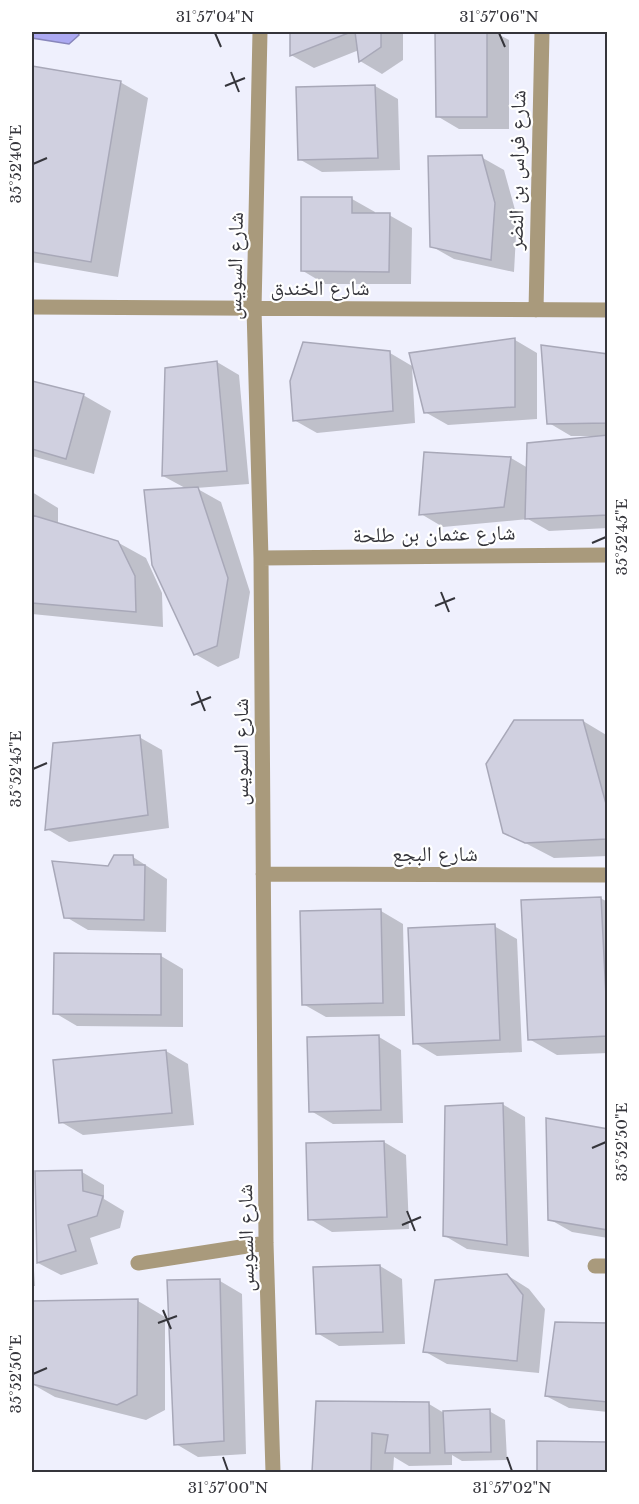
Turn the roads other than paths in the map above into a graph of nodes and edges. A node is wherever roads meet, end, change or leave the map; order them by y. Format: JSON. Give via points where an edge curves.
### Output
{"nodes":[{"id":1,"x":260,"y":32,"type":"edge"},
{"id":2,"x":542,"y":32,"type":"edge"},
{"id":3,"x":32,"y":307,"type":"edge"},
{"id":4,"x":254,"y":309,"type":"junction"},
{"id":5,"x":536,"y":310,"type":"junction"},
{"id":6,"x":608,"y":310,"type":"edge"},
{"id":7,"x":608,"y":555,"type":"edge"},
{"id":8,"x":261,"y":558,"type":"junction"},
{"id":9,"x":263,"y":874,"type":"junction"},
{"id":10,"x":608,"y":875,"type":"edge"},
{"id":11,"x":266,"y":1243,"type":"junction"},
{"id":12,"x":138,"y":1263,"type":"dead end"},
{"id":13,"x":273,"y":1473,"type":"edge"}],
"edges":[{"from":1,"to":4,"type":"street","name":"شارع السويس"},
{"from":2,"to":5,"type":"street","name":"شارع فراس بن النضر"},
{"from":3,"to":4,"type":"street","name":"شارع الخندق"},
{"from":4,"to":5,"type":"street","name":"شارع الخندق"},
{"from":4,"to":8,"type":"street","name":"شارع السويس"},
{"from":5,"to":6,"type":"street","name":"شارع الخندق"},
{"from":7,"to":8,"type":"street","name":"شارع عثمان بن طلحة"},
{"from":8,"to":9,"type":"street","name":"شارع السويس"},
{"from":9,"to":10,"type":"street","name":"شارع البجع"},
{"from":9,"to":11,"type":"street","name":"شارع السويس"},
{"from":11,"to":12,"type":"street"},
{"from":11,"to":13,"type":"street","name":"شارع السويس"}]}
